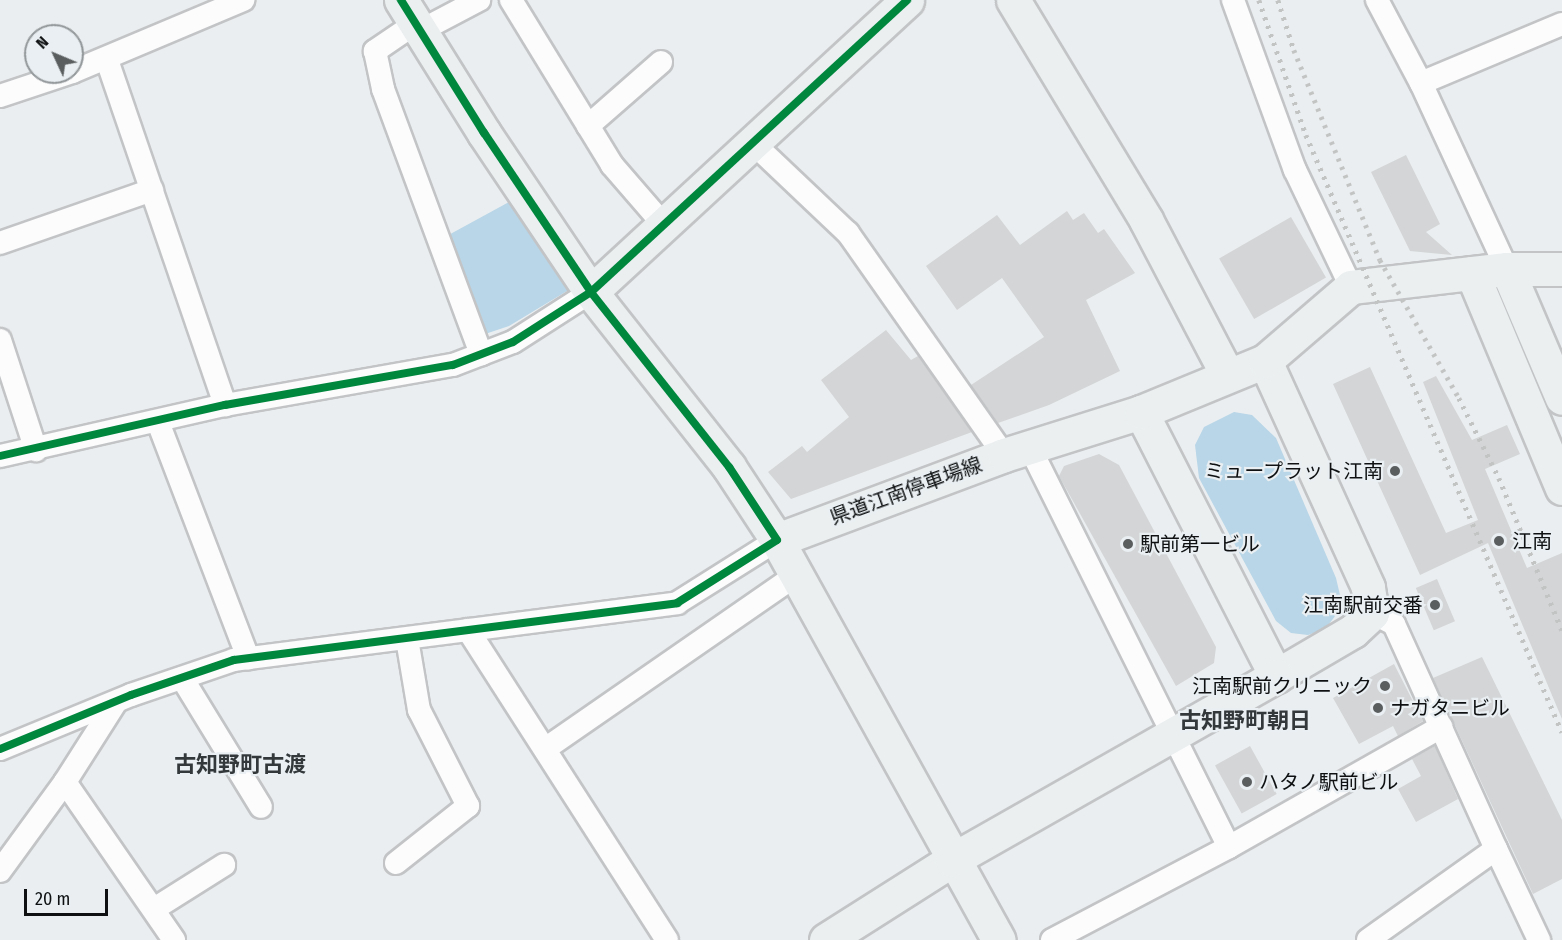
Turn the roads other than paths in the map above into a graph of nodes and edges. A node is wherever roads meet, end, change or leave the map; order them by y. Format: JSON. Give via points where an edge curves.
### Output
{"nodes":[{"id":1,"x":243,"y":0,"type":"edge"},
{"id":2,"x":479,"y":0,"type":"edge"},
{"id":3,"x":511,"y":0,"type":"edge"},
{"id":4,"x":907,"y":0,"type":"edge"},
{"id":5,"x":1013,"y":0,"type":"edge"},
{"id":6,"x":1233,"y":0,"type":"edge"},
{"id":7,"x":1377,"y":0,"type":"edge"},
{"id":8,"x":412,"y":18,"type":"edge"},
{"id":9,"x":1562,"y":24,"type":"edge"},
{"id":10,"x":107,"y":60,"type":"junction"},
{"id":11,"x":662,"y":62,"type":"dead end"},
{"id":12,"x":84,"y":68,"type":"edge"},
{"id":13,"x":1421,"y":83,"type":"junction"},
{"id":14,"x":36,"y":84,"type":"edge"},
{"id":15,"x":0,"y":96,"type":"edge"},
{"id":16,"x":588,"y":126,"type":"junction"},
{"id":17,"x":753,"y":142,"type":"junction"},
{"id":18,"x":152,"y":190,"type":"junction"},
{"id":19,"x":663,"y":225,"type":"junction"},
{"id":20,"x":0,"y":243,"type":"edge"},
{"id":21,"x":1507,"y":269,"type":"junction"},
{"id":22,"x":1562,"y":269,"type":"edge"},
{"id":23,"x":1472,"y":273,"type":"junction"},
{"id":24,"x":1351,"y":287,"type":"junction"},
{"id":25,"x":591,"y":292,"type":"junction"},
{"id":26,"x":0,"y":340,"type":"edge"},
{"id":27,"x":481,"y":354,"type":"junction"},
{"id":28,"x":1265,"y":361,"type":"junction"},
{"id":29,"x":1227,"y":374,"type":"junction"},
{"id":30,"x":1562,"y":398,"type":"edge"},
{"id":31,"x":225,"y":405,"type":"junction"},
{"id":32,"x":1141,"y":412,"type":"junction"},
{"id":33,"x":158,"y":422,"type":"junction"},
{"id":34,"x":36,"y":450,"type":"junction"},
{"id":35,"x":1016,"y":450,"type":"junction"},
{"id":36,"x":0,"y":456,"type":"edge"},
{"id":37,"x":1562,"y":488,"type":"edge"},
{"id":38,"x":777,"y":540,"type":"junction"},
{"id":39,"x":796,"y":576,"type":"junction"},
{"id":40,"x":1372,"y":613,"type":"junction"},
{"id":41,"x":468,"y":630,"type":"junction"},
{"id":42,"x":407,"y":639,"type":"junction"},
{"id":43,"x":248,"y":658,"type":"junction"},
{"id":44,"x":1276,"y":676,"type":"junction"},
{"id":45,"x":182,"y":678,"type":"junction"},
{"id":46,"x":116,"y":702,"type":"junction"},
{"id":47,"x":1441,"y":727,"type":"junction"},
{"id":48,"x":1175,"y":733,"type":"junction"},
{"id":49,"x":0,"y":748,"type":"edge"},
{"id":50,"x":545,"y":749,"type":"junction"},
{"id":51,"x":65,"y":782,"type":"junction"},
{"id":52,"x":261,"y":807,"type":"dead end"},
{"id":53,"x":1229,"y":847,"type":"junction"},
{"id":54,"x":1496,"y":849,"type":"junction"},
{"id":55,"x":952,"y":860,"type":"junction"},
{"id":56,"x":396,"y":863,"type":"dead end"},
{"id":57,"x":224,"y":865,"type":"dead end"},
{"id":58,"x":0,"y":871,"type":"edge"},
{"id":59,"x":154,"y":909,"type":"junction"},
{"id":60,"x":174,"y":940,"type":"edge"},
{"id":61,"x":667,"y":940,"type":"edge"},
{"id":62,"x":826,"y":940,"type":"edge"},
{"id":63,"x":999,"y":940,"type":"edge"},
{"id":64,"x":1052,"y":940,"type":"edge"},
{"id":65,"x":1368,"y":940,"type":"edge"},
{"id":66,"x":1539,"y":940,"type":"edge"}],
"edges":[{"from":1,"to":10,"type":"street"},
{"from":2,"to":8,"type":"street"},
{"from":3,"to":16,"type":"street"},
{"from":4,"to":17,"type":"street"},
{"from":5,"to":29,"type":"street","via":[[1146,220]]},
{"from":6,"to":24,"type":"street","via":[[1295,170]]},
{"from":7,"to":13,"type":"street"},
{"from":8,"to":25,"type":"street"},
{"from":8,"to":27,"type":"street","via":[[375,51],[383,89]]},
{"from":9,"to":13,"type":"street"},
{"from":10,"to":12,"type":"street"},
{"from":10,"to":18,"type":"street"},
{"from":11,"to":16,"type":"street"},
{"from":13,"to":21,"type":"street"},
{"from":14,"to":15,"type":"street"},
{"from":16,"to":19,"type":"street","via":[[612,165]]},
{"from":17,"to":19,"type":"street"},
{"from":17,"to":35,"type":"street","via":[[848,234]]},
{"from":18,"to":20,"type":"street"},
{"from":18,"to":31,"type":"street"},
{"from":19,"to":25,"type":"street"},
{"from":21,"to":22,"type":"street"},
{"from":21,"to":23,"type":"street"},
{"from":21,"to":30,"type":"street"},
{"from":23,"to":24,"type":"street"},
{"from":23,"to":37,"type":"street"},
{"from":24,"to":28,"type":"street","name":"県道江南停車場線"},
{"from":25,"to":27,"type":"street","via":[[513,342]]},
{"from":25,"to":38,"type":"street","via":[[729,466]]},
{"from":26,"to":34,"type":"street"},
{"from":27,"to":31,"type":"street","via":[[453,365]]},
{"from":28,"to":29,"type":"street","name":"県道江南停車場線"},
{"from":28,"to":40,"type":"street","via":[[1368,587]]},
{"from":29,"to":32,"type":"street","name":"県道江南停車場線"},
{"from":31,"to":33,"type":"street"},
{"from":32,"to":35,"type":"street","name":"県道江南停車場線"},
{"from":32,"to":44,"type":"street"},
{"from":33,"to":34,"type":"street"},
{"from":33,"to":43,"type":"street"},
{"from":34,"to":36,"type":"street"},
{"from":35,"to":38,"type":"street","name":"県道江南停車場線"},
{"from":35,"to":48,"type":"street"},
{"from":38,"to":39,"type":"street"},
{"from":38,"to":41,"type":"street","via":[[677,603]]},
{"from":39,"to":50,"type":"street"},
{"from":39,"to":55,"type":"street"},
{"from":40,"to":44,"type":"street","via":[[1353,630]]},
{"from":40,"to":47,"type":"street","via":[[1394,624]]},
{"from":41,"to":42,"type":"street"},
{"from":41,"to":50,"type":"street"},
{"from":42,"to":43,"type":"street"},
{"from":42,"to":56,"type":"street","via":[[418,711],[468,806]]},
{"from":43,"to":45,"type":"street"},
{"from":44,"to":48,"type":"street"},
{"from":45,"to":46,"type":"street"},
{"from":45,"to":52,"type":"street"},
{"from":46,"to":49,"type":"street"},
{"from":46,"to":51,"type":"street"},
{"from":47,"to":53,"type":"street"},
{"from":47,"to":54,"type":"street"},
{"from":48,"to":53,"type":"street"},
{"from":48,"to":55,"type":"street"},
{"from":50,"to":61,"type":"street"},
{"from":51,"to":58,"type":"street"},
{"from":51,"to":59,"type":"street"},
{"from":53,"to":64,"type":"street"},
{"from":54,"to":65,"type":"street"},
{"from":54,"to":66,"type":"street"},
{"from":55,"to":62,"type":"street"},
{"from":55,"to":63,"type":"street"},
{"from":57,"to":59,"type":"street"},
{"from":59,"to":60,"type":"street"}]}
